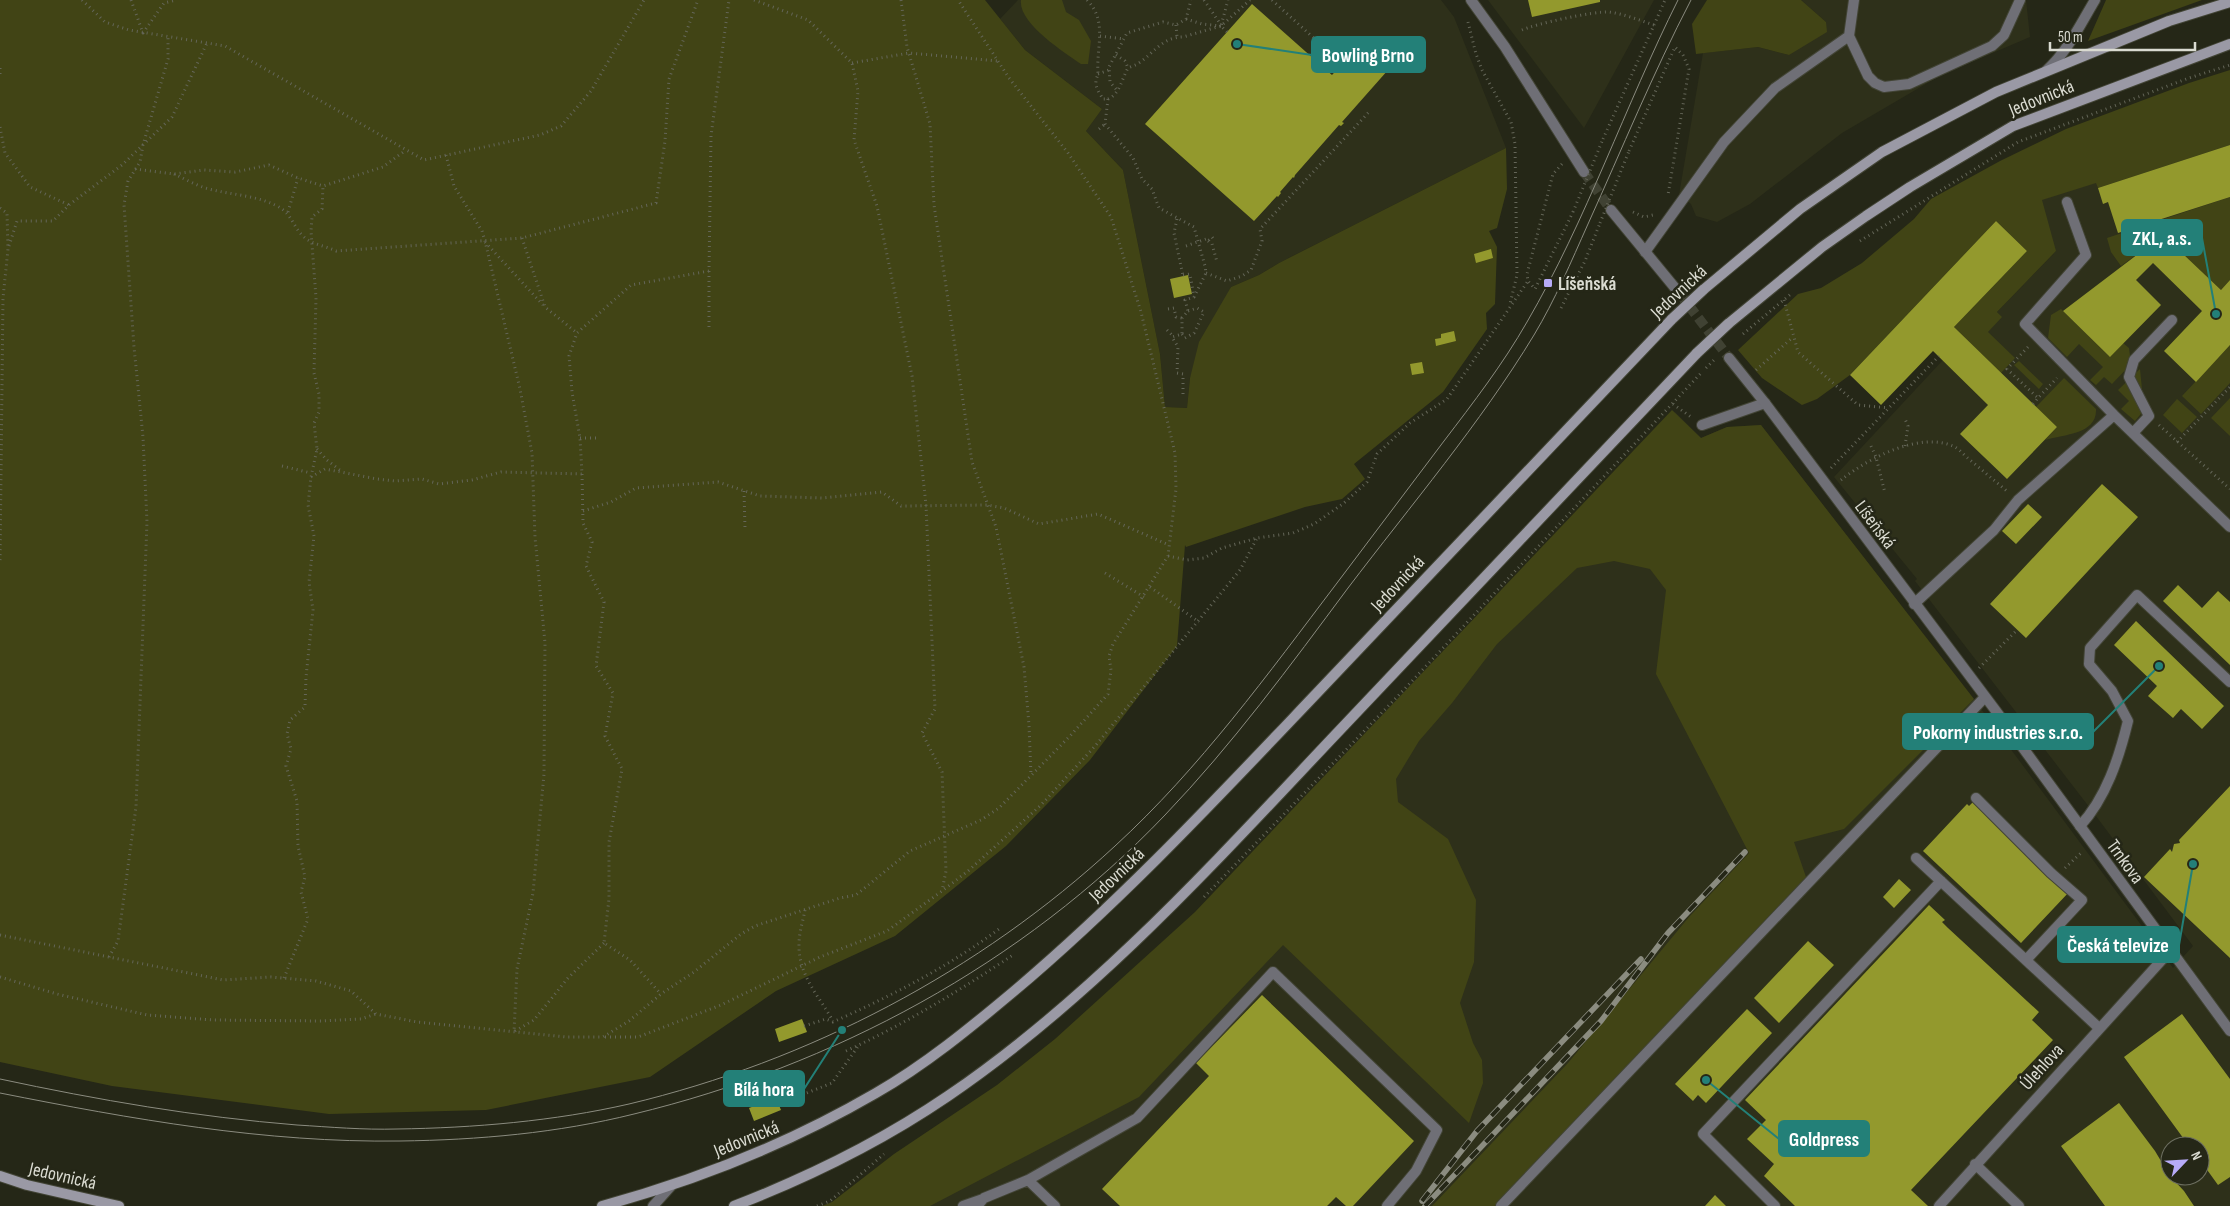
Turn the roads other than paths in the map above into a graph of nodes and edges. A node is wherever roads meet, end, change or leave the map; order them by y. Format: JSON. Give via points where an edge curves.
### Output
{"nodes":[{"id":1,"x":1471,"y":0,"type":"edge"},
{"id":2,"x":1854,"y":0,"type":"edge"},
{"id":3,"x":2020,"y":0,"type":"edge"},
{"id":4,"x":2095,"y":0,"type":"edge"},
{"id":5,"x":2230,"y":2,"type":"edge"},
{"id":6,"x":1850,"y":36,"type":"junction"},
{"id":7,"x":2230,"y":44,"type":"edge"},
{"id":8,"x":2045,"y":72,"type":"junction"},
{"id":9,"x":1584,"y":172,"type":"tunnel mouth"},
{"id":10,"x":2067,"y":202,"type":"dead end"},
{"id":11,"x":1610,"y":210,"type":"tunnel mouth"},
{"id":12,"x":1645,"y":252,"type":"junction"},
{"id":13,"x":1680,"y":294,"type":"tunnel mouth"},
{"id":14,"x":2172,"y":320,"type":"dead end"},
{"id":15,"x":1729,"y":358,"type":"tunnel mouth"},
{"id":16,"x":1765,"y":403,"type":"junction"},
{"id":17,"x":2114,"y":415,"type":"junction"},
{"id":18,"x":1702,"y":425,"type":"road end"},
{"id":19,"x":2133,"y":433,"type":"junction"},
{"id":20,"x":2230,"y":527,"type":"edge"},
{"id":21,"x":1914,"y":604,"type":"junction"},
{"id":22,"x":2230,"y":682,"type":"edge"},
{"id":23,"x":1985,"y":697,"type":"junction"},
{"id":24,"x":1996,"y":711,"type":"joint"},
{"id":25,"x":1976,"y":798,"type":"dead end"},
{"id":26,"x":2080,"y":826,"type":"junction"},
{"id":27,"x":1916,"y":858,"type":"dead end"},
{"id":28,"x":1941,"y":881,"type":"junction"},
{"id":29,"x":2170,"y":951,"type":"junction"},
{"id":30,"x":2026,"y":960,"type":"junction"},
{"id":31,"x":2099,"y":1028,"type":"junction"},
{"id":32,"x":2229,"y":1029,"type":"edge"},
{"id":33,"x":1975,"y":1164,"type":"junction"},
{"id":34,"x":0,"y":1176,"type":"edge"},
{"id":35,"x":1028,"y":1180,"type":"junction"},
{"id":36,"x":671,"y":1186,"type":"junction"},
{"id":37,"x":980,"y":1202,"type":"edge"},
{"id":38,"x":119,"y":1206,"type":"edge"},
{"id":39,"x":602,"y":1206,"type":"edge"},
{"id":40,"x":653,"y":1206,"type":"edge"},
{"id":41,"x":734,"y":1206,"type":"edge"},
{"id":42,"x":964,"y":1206,"type":"edge"},
{"id":43,"x":1055,"y":1206,"type":"edge"},
{"id":44,"x":1387,"y":1206,"type":"edge"},
{"id":45,"x":1502,"y":1206,"type":"edge"},
{"id":46,"x":1775,"y":1206,"type":"edge"},
{"id":47,"x":1939,"y":1206,"type":"edge"},
{"id":48,"x":2019,"y":1206,"type":"edge"}],
"edges":[{"from":1,"to":9,"type":"street"},
{"from":2,"to":6,"type":"street"},
{"from":3,"to":6,"type":"street","via":[[2004,35],[1992,46],[1909,84],[1884,88],[1875,83],[1868,76]]},
{"from":4,"to":8,"type":"street","via":[[2068,47]]},
{"from":5,"to":8,"type":"main road","name":"Jedovnická","via":[[2169,20]]},
{"from":6,"to":12,"type":"street","via":[[1775,88],[1724,142]]},
{"from":7,"to":41,"type":"main road","name":"Jedovnická","bridge":true,"via":[[2013,126],[1910,187],[1814,254],[1697,353],[1209,867],[1098,977],[994,1063],[901,1126],[807,1176]]},
{"from":8,"to":36,"type":"main road","name":"Jedovnická","bridge":true,"via":[[1996,92],[1882,152],[1800,208],[1703,290],[1182,835],[1063,950],[966,1032],[878,1092],[765,1150]]},
{"from":10,"to":17,"type":"street","via":[[2086,255],[2024,324]]},
{"from":11,"to":12,"type":"street"},
{"from":12,"to":13,"type":"street"},
{"from":14,"to":19,"type":"street","via":[[2134,360],[2130,377],[2149,416]]},
{"from":15,"to":16,"type":"street","name":"Líšeňská"},
{"from":16,"to":18,"type":"street"},
{"from":16,"to":21,"type":"street","name":"Líšeňská"},
{"from":17,"to":19,"type":"street"},
{"from":17,"to":21,"type":"street","via":[[2018,500],[1994,530]]},
{"from":19,"to":20,"type":"street"},
{"from":21,"to":23,"type":"street","name":"Líšeňská"},
{"from":22,"to":26,"type":"street","via":[[2137,595],[2090,648],[2089,664],[2112,691],[2128,721],[2122,746],[2103,792],[2093,812]]},
{"from":23,"to":24,"type":"street","name":"Líšeňská"},
{"from":23,"to":45,"type":"street"},
{"from":24,"to":26,"type":"street","name":"Trnkova"},
{"from":25,"to":30,"type":"street","via":[[2082,900]]},
{"from":26,"to":29,"type":"street","name":"Trnkova"},
{"from":27,"to":28,"type":"street"},
{"from":28,"to":30,"type":"street"},
{"from":28,"to":46,"type":"street","via":[[1703,1134]]},
{"from":29,"to":31,"type":"street","name":"Úlehlova"},
{"from":29,"to":32,"type":"street","name":"Trnkova"},
{"from":30,"to":31,"type":"street"},
{"from":31,"to":33,"type":"street","name":"Úlehlova"},
{"from":33,"to":47,"type":"street","name":"Úlehlova"},
{"from":33,"to":48,"type":"street"},
{"from":34,"to":38,"type":"main road","name":"Jedovnická"},
{"from":35,"to":37,"type":"street"},
{"from":35,"to":43,"type":"street"},
{"from":35,"to":44,"type":"street","via":[[1137,1118],[1273,972],[1437,1130],[1416,1171]]},
{"from":36,"to":39,"type":"main road","name":"Jedovnická"},
{"from":36,"to":40,"type":"street"},
{"from":37,"to":42,"type":"street"}]}
